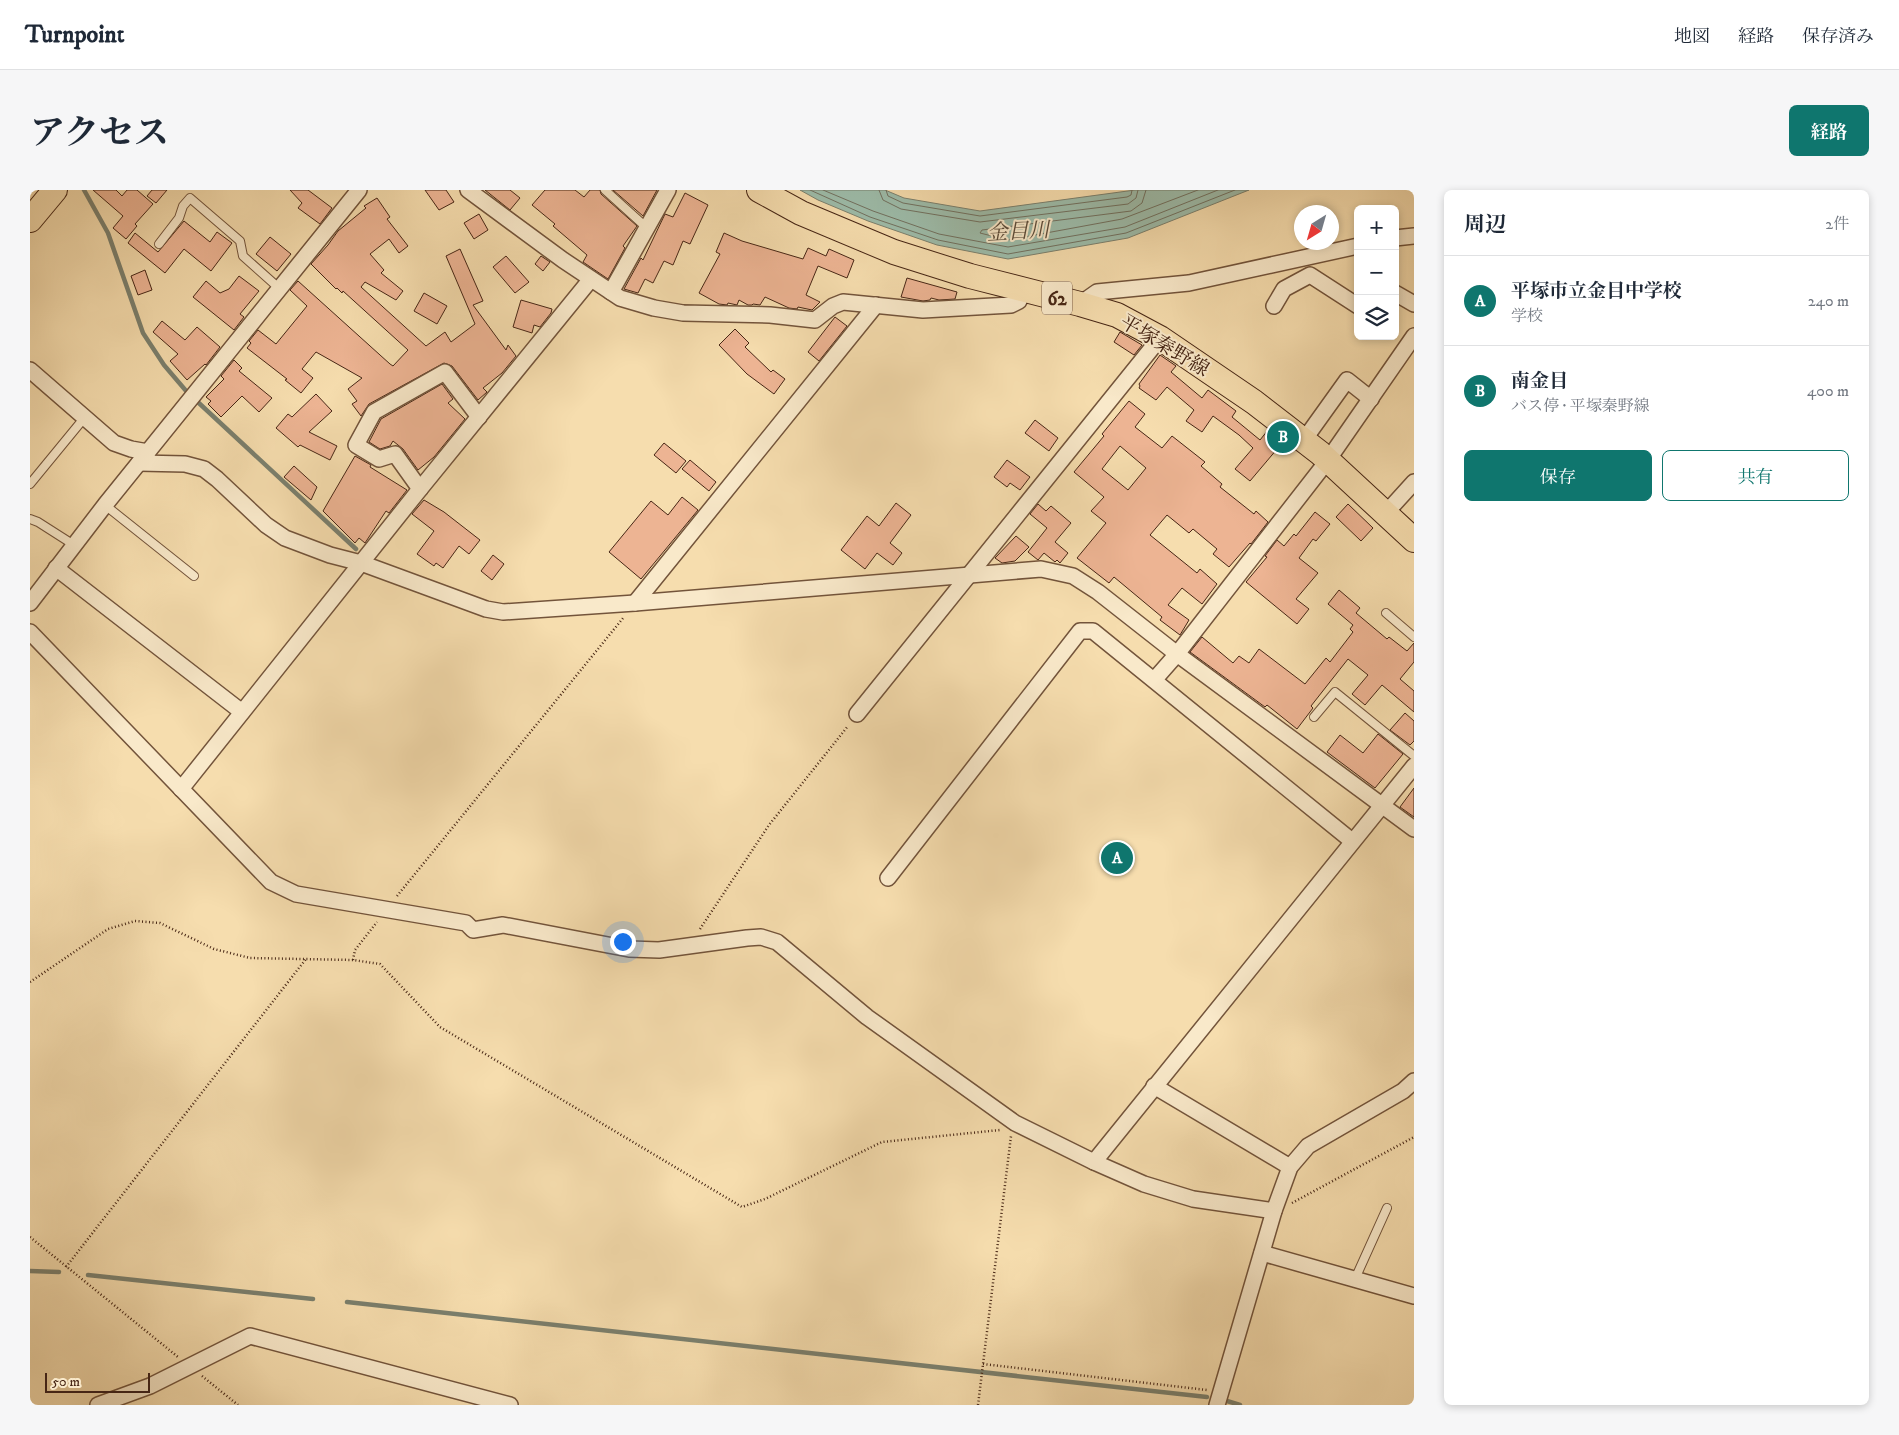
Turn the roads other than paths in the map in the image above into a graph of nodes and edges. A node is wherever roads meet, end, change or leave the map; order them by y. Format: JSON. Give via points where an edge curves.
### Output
{"nodes":[{"id":1,"x":55,"y":190,"type":"edge"},
{"id":2,"x":359,"y":190,"type":"edge"},
{"id":3,"x":468,"y":190,"type":"edge"},
{"id":4,"x":605,"y":190,"type":"edge"},
{"id":5,"x":668,"y":190,"type":"edge"},
{"id":6,"x":759,"y":190,"type":"edge"},
{"id":7,"x":30,"y":220,"type":"edge"},
{"id":8,"x":647,"y":228,"type":"junction"},
{"id":9,"x":1414,"y":236,"type":"edge"},
{"id":10,"x":1399,"y":238,"type":"edge"},
{"id":11,"x":159,"y":244,"type":"dead end"},
{"id":12,"x":1354,"y":247,"type":"edge"},
{"id":13,"x":1282,"y":262,"type":"junction"},
{"id":14,"x":591,"y":279,"type":"junction"},
{"id":15,"x":1292,"y":284,"type":"junction"},
{"id":16,"x":280,"y":288,"type":"junction"},
{"id":17,"x":1023,"y":290,"type":"junction"},
{"id":18,"x":611,"y":292,"type":"junction"},
{"id":19,"x":1398,"y":295,"type":"edge"},
{"id":20,"x":1069,"y":300,"type":"junction"},
{"id":21,"x":1354,"y":303,"type":"edge"},
{"id":22,"x":1414,"y":304,"type":"edge"},
{"id":23,"x":876,"y":305,"type":"junction"},
{"id":24,"x":1274,"y":306,"type":"dead end"},
{"id":25,"x":1414,"y":336,"type":"edge"},
{"id":26,"x":1160,"y":338,"type":"junction"},
{"id":27,"x":30,"y":370,"type":"edge"},
{"id":28,"x":1371,"y":398,"type":"junction"},
{"id":29,"x":85,"y":417,"type":"junction"},
{"id":30,"x":479,"y":417,"type":"junction"},
{"id":31,"x":1304,"y":440,"type":"junction"},
{"id":32,"x":144,"y":457,"type":"junction"},
{"id":33,"x":1328,"y":460,"type":"junction"},
{"id":34,"x":1414,"y":482,"type":"edge"},
{"id":35,"x":30,"y":484,"type":"edge"},
{"id":36,"x":420,"y":489,"type":"junction"},
{"id":37,"x":105,"y":505,"type":"junction"},
{"id":38,"x":1385,"y":514,"type":"junction"},
{"id":39,"x":30,"y":520,"type":"edge"},
{"id":40,"x":1414,"y":540,"type":"edge"},
{"id":41,"x":74,"y":545,"type":"junction"},
{"id":42,"x":361,"y":562,"type":"junction"},
{"id":43,"x":56,"y":568,"type":"junction"},
{"id":44,"x":968,"y":575,"type":"junction"},
{"id":45,"x":194,"y":576,"type":"dead end"},
{"id":46,"x":33,"y":594,"type":"edge"},
{"id":47,"x":635,"y":603,"type":"junction"},
{"id":48,"x":1386,"y":613,"type":"dead end"},
{"id":49,"x":30,"y":632,"type":"edge"},
{"id":50,"x":1414,"y":636,"type":"edge"},
{"id":51,"x":1177,"y":654,"type":"junction"},
{"id":52,"x":1155,"y":680,"type":"junction"},
{"id":53,"x":242,"y":712,"type":"junction"},
{"id":54,"x":857,"y":714,"type":"road end"},
{"id":55,"x":1314,"y":717,"type":"dead end"},
{"id":56,"x":1414,"y":756,"type":"edge"},
{"id":57,"x":1414,"y":766,"type":"edge"},
{"id":58,"x":181,"y":788,"type":"junction"},
{"id":59,"x":1382,"y":805,"type":"junction"},
{"id":60,"x":1414,"y":829,"type":"edge"},
{"id":61,"x":1352,"y":841,"type":"junction"},
{"id":62,"x":888,"y":878,"type":"dead end"},
{"id":63,"x":1414,"y":1081,"type":"edge"},
{"id":64,"x":1154,"y":1086,"type":"junction"},
{"id":65,"x":1094,"y":1162,"type":"junction"},
{"id":66,"x":1290,"y":1166,"type":"junction"},
{"id":67,"x":1276,"y":1207,"type":"junction"},
{"id":68,"x":1387,"y":1208,"type":"dead end"},
{"id":69,"x":1262,"y":1253,"type":"junction"},
{"id":70,"x":1355,"y":1279,"type":"junction"},
{"id":71,"x":1414,"y":1296,"type":"edge"},
{"id":72,"x":1219,"y":1399,"type":"edge"},
{"id":73,"x":98,"y":1405,"type":"edge"},
{"id":74,"x":510,"y":1405,"type":"edge"}],
"edges":[{"from":1,"to":7,"type":"main road"},
{"from":2,"to":16,"type":"street"},
{"from":3,"to":14,"type":"street"},
{"from":4,"to":8,"type":"lane"},
{"from":5,"to":8,"type":"street"},
{"from":6,"to":17,"type":"main road","name":"平塚秦野線","number":"62","via":[[801,213],[894,252]]},
{"from":8,"to":18,"type":"street"},
{"from":9,"to":10,"type":"street"},
{"from":11,"to":16,"type":"lane","via":[[190,198],[240,241],[243,256]]},
{"from":12,"to":13,"type":"street"},
{"from":13,"to":15,"type":"street"},
{"from":13,"to":20,"type":"street","via":[[1189,283],[1098,292]]},
{"from":14,"to":18,"type":"street"},
{"from":14,"to":30,"type":"street"},
{"from":15,"to":21,"type":"street","via":[[1310,275]]},
{"from":15,"to":24,"type":"street","via":[[1284,289]]},
{"from":16,"to":32,"type":"street"},
{"from":17,"to":20,"type":"main road","name":"平塚秦野線","number":"62"},
{"from":17,"to":23,"type":"street","via":[[1019,301],[1011,305],[923,310]]},
{"from":18,"to":23,"type":"street","via":[[628,301],[683,314],[770,315],[815,320],[843,302]]},
{"from":19,"to":22,"type":"street"},
{"from":20,"to":26,"type":"main road","name":"平塚秦野線","number":"62","via":[[1117,315]]},
{"from":23,"to":47,"type":"street"},
{"from":25,"to":28,"type":"street"},
{"from":26,"to":31,"type":"main road","name":"平塚秦野線","number":"62"},
{"from":26,"to":44,"type":"street"},
{"from":27,"to":29,"type":"street"},
{"from":28,"to":31,"type":"street","via":[[1346,380]]},
{"from":28,"to":33,"type":"street"},
{"from":29,"to":32,"type":"street","via":[[114,443]]},
{"from":29,"to":35,"type":"lane"},
{"from":30,"to":36,"type":"street"},
{"from":30,"to":36,"type":"street","via":[[445,372],[374,412],[356,445],[379,459],[395,454]]},
{"from":31,"to":33,"type":"main road","name":"平塚秦野線","number":"62"},
{"from":32,"to":37,"type":"street"},
{"from":32,"to":42,"type":"street","via":[[204,469],[285,538],[330,555]]},
{"from":33,"to":38,"type":"main road","name":"平塚秦野線","number":"62"},
{"from":33,"to":51,"type":"street"},
{"from":34,"to":38,"type":"street"},
{"from":36,"to":42,"type":"street"},
{"from":37,"to":41,"type":"street"},
{"from":37,"to":45,"type":"lane"},
{"from":38,"to":40,"type":"main road","name":"平塚秦野線","number":"62"},
{"from":39,"to":41,"type":"lane"},
{"from":41,"to":43,"type":"street"},
{"from":42,"to":47,"type":"street","via":[[486,609],[503,612]]},
{"from":42,"to":53,"type":"street"},
{"from":43,"to":46,"type":"street"},
{"from":43,"to":53,"type":"street"},
{"from":44,"to":47,"type":"street"},
{"from":44,"to":51,"type":"street","via":[[1041,569],[1072,576],[1098,592]]},
{"from":44,"to":54,"type":"street"},
{"from":48,"to":50,"type":"lane"},
{"from":49,"to":58,"type":"street"},
{"from":51,"to":52,"type":"street"},
{"from":51,"to":59,"type":"street"},
{"from":52,"to":61,"type":"street"},
{"from":52,"to":62,"type":"street","via":[[1093,631],[1080,631]]},
{"from":53,"to":58,"type":"street"},
{"from":55,"to":56,"type":"lane","via":[[1335,692]]},
{"from":57,"to":59,"type":"street"},
{"from":58,"to":65,"type":"street","via":[[271,882],[296,894],[466,922],[473,930],[503,925],[629,949],[659,950],[747,938],[777,942],[867,1018],[1015,1123]]},
{"from":59,"to":60,"type":"street"},
{"from":59,"to":61,"type":"street"},
{"from":61,"to":64,"type":"street"},
{"from":63,"to":66,"type":"street","via":[[1308,1146]]},
{"from":64,"to":65,"type":"street"},
{"from":64,"to":66,"type":"street"},
{"from":65,"to":67,"type":"street","via":[[1144,1184],[1192,1199]]},
{"from":66,"to":67,"type":"street"},
{"from":67,"to":69,"type":"street"},
{"from":68,"to":70,"type":"lane"},
{"from":69,"to":70,"type":"street"},
{"from":69,"to":72,"type":"street"},
{"from":70,"to":71,"type":"street"},
{"from":73,"to":74,"type":"street","via":[[150,1386],[250,1336]]}]}
